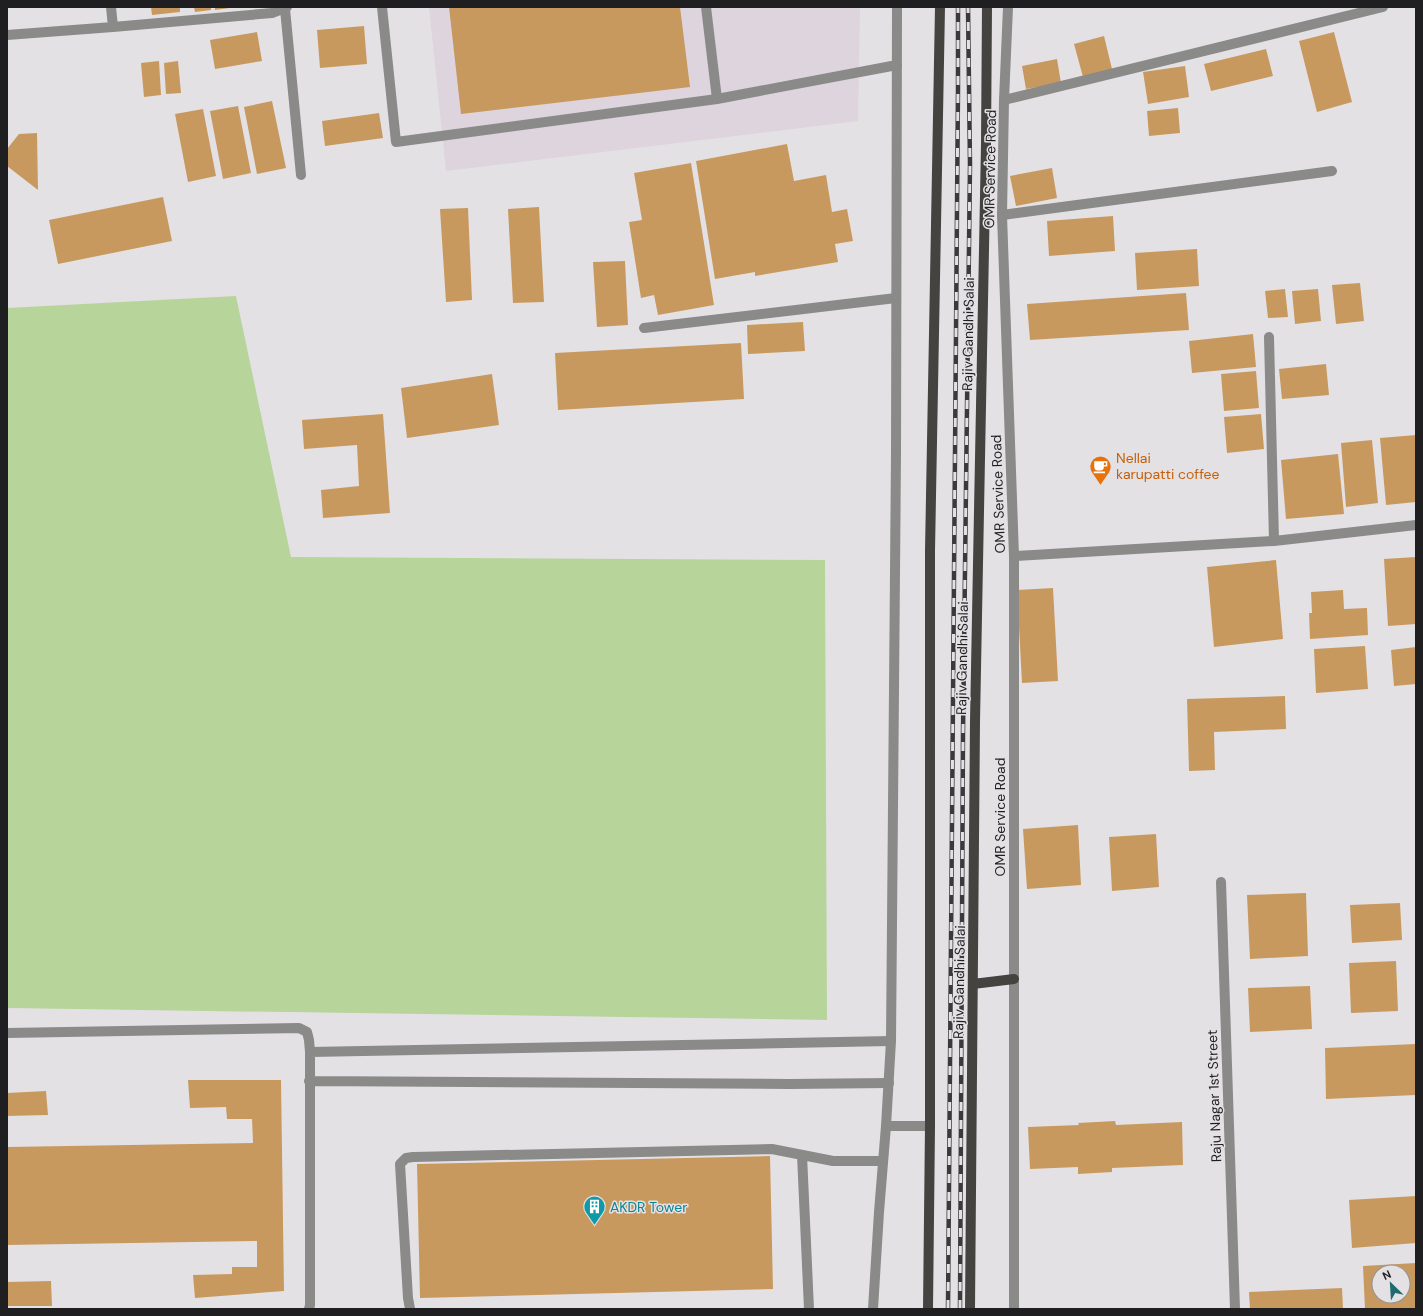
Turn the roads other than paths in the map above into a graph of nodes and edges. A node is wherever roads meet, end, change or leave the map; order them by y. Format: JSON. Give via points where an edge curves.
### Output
{"nodes":[{"id":1,"x":110,"y":7,"type":"edge"},
{"id":2,"x":382,"y":7,"type":"edge"},
{"id":3,"x":706,"y":7,"type":"edge"},
{"id":4,"x":897,"y":7,"type":"edge"},
{"id":5,"x":940,"y":7,"type":"edge"},
{"id":6,"x":987,"y":7,"type":"edge"},
{"id":7,"x":1008,"y":7,"type":"edge"},
{"id":8,"x":1383,"y":7,"type":"edge"},
{"id":9,"x":286,"y":8,"type":"edge"},
{"id":10,"x":113,"y":27,"type":"junction"},
{"id":11,"x":7,"y":35,"type":"edge"},
{"id":12,"x":897,"y":65,"type":"junction"},
{"id":13,"x":717,"y":99,"type":"junction"},
{"id":14,"x":1004,"y":100,"type":"junction"},
{"id":15,"x":1332,"y":171,"type":"dead end"},
{"id":16,"x":301,"y":175,"type":"dead end"},
{"id":17,"x":1002,"y":215,"type":"junction"},
{"id":18,"x":896,"y":298,"type":"junction"},
{"id":19,"x":644,"y":328,"type":"dead end"},
{"id":20,"x":1269,"y":337,"type":"dead end"},
{"id":21,"x":1416,"y":525,"type":"edge"},
{"id":22,"x":1274,"y":541,"type":"junction"},
{"id":23,"x":1014,"y":556,"type":"junction"},
{"id":24,"x":1221,"y":882,"type":"dead end"},
{"id":25,"x":1014,"y":979,"type":"junction"},
{"id":26,"x":973,"y":984,"type":"junction"},
{"id":27,"x":7,"y":1033,"type":"edge"},
{"id":28,"x":891,"y":1041,"type":"junction"},
{"id":29,"x":310,"y":1052,"type":"junction"},
{"id":30,"x":309,"y":1081,"type":"junction"},
{"id":31,"x":889,"y":1083,"type":"junction"},
{"id":32,"x":886,"y":1126,"type":"junction"},
{"id":33,"x":930,"y":1126,"type":"junction"},
{"id":34,"x":802,"y":1155,"type":"junction"},
{"id":35,"x":883,"y":1161,"type":"junction"},
{"id":36,"x":309,"y":1309,"type":"edge"},
{"id":37,"x":410,"y":1309,"type":"edge"},
{"id":38,"x":809,"y":1309,"type":"edge"},
{"id":39,"x":873,"y":1309,"type":"edge"},
{"id":40,"x":928,"y":1309,"type":"edge"},
{"id":41,"x":970,"y":1309,"type":"edge"},
{"id":42,"x":1014,"y":1309,"type":"edge"},
{"id":43,"x":1235,"y":1309,"type":"edge"}],
"edges":[{"from":1,"to":10,"type":"street"},
{"from":2,"to":13,"type":"street","via":[[396,142]]},
{"from":3,"to":13,"type":"street"},
{"from":4,"to":12,"type":"street"},
{"from":5,"to":33,"type":"main road","name":"Rajiv Gandhi Salai","via":[[930,551]]},
{"from":6,"to":26,"type":"main road","name":"Rajiv Gandhi Salai"},
{"from":7,"to":14,"type":"street","name":"OMR Service Road"},
{"from":8,"to":14,"type":"street"},
{"from":9,"to":10,"type":"street","via":[[272,14]]},
{"from":9,"to":16,"type":"street"},
{"from":10,"to":11,"type":"street"},
{"from":12,"to":13,"type":"street"},
{"from":12,"to":18,"type":"street"},
{"from":14,"to":17,"type":"street","name":"OMR Service Road"},
{"from":15,"to":17,"type":"street"},
{"from":17,"to":23,"type":"street","name":"OMR Service Road"},
{"from":18,"to":19,"type":"street"},
{"from":18,"to":28,"type":"street"},
{"from":20,"to":22,"type":"street"},
{"from":21,"to":22,"type":"street"},
{"from":22,"to":23,"type":"street"},
{"from":23,"to":25,"type":"street","name":"OMR Service Road"},
{"from":24,"to":43,"type":"street","name":"Raju Nagar 1st Street"},
{"from":25,"to":26,"type":"main road"},
{"from":25,"to":42,"type":"street","name":"OMR Service Road"},
{"from":26,"to":41,"type":"main road","name":"Rajiv Gandhi Salai"},
{"from":27,"to":29,"type":"street","via":[[299,1028],[307,1032]]},
{"from":28,"to":29,"type":"street"},
{"from":28,"to":31,"type":"street"},
{"from":29,"to":30,"type":"street"},
{"from":30,"to":31,"type":"street"},
{"from":30,"to":36,"type":"street"},
{"from":31,"to":32,"type":"street"},
{"from":32,"to":33,"type":"street"},
{"from":32,"to":35,"type":"street"},
{"from":33,"to":40,"type":"main road","name":"Rajiv Gandhi Salai"},
{"from":34,"to":35,"type":"street","via":[[833,1161]]},
{"from":34,"to":37,"type":"street","via":[[772,1149],[406,1158],[400,1164]]},
{"from":34,"to":38,"type":"street"},
{"from":35,"to":39,"type":"street"}]}
